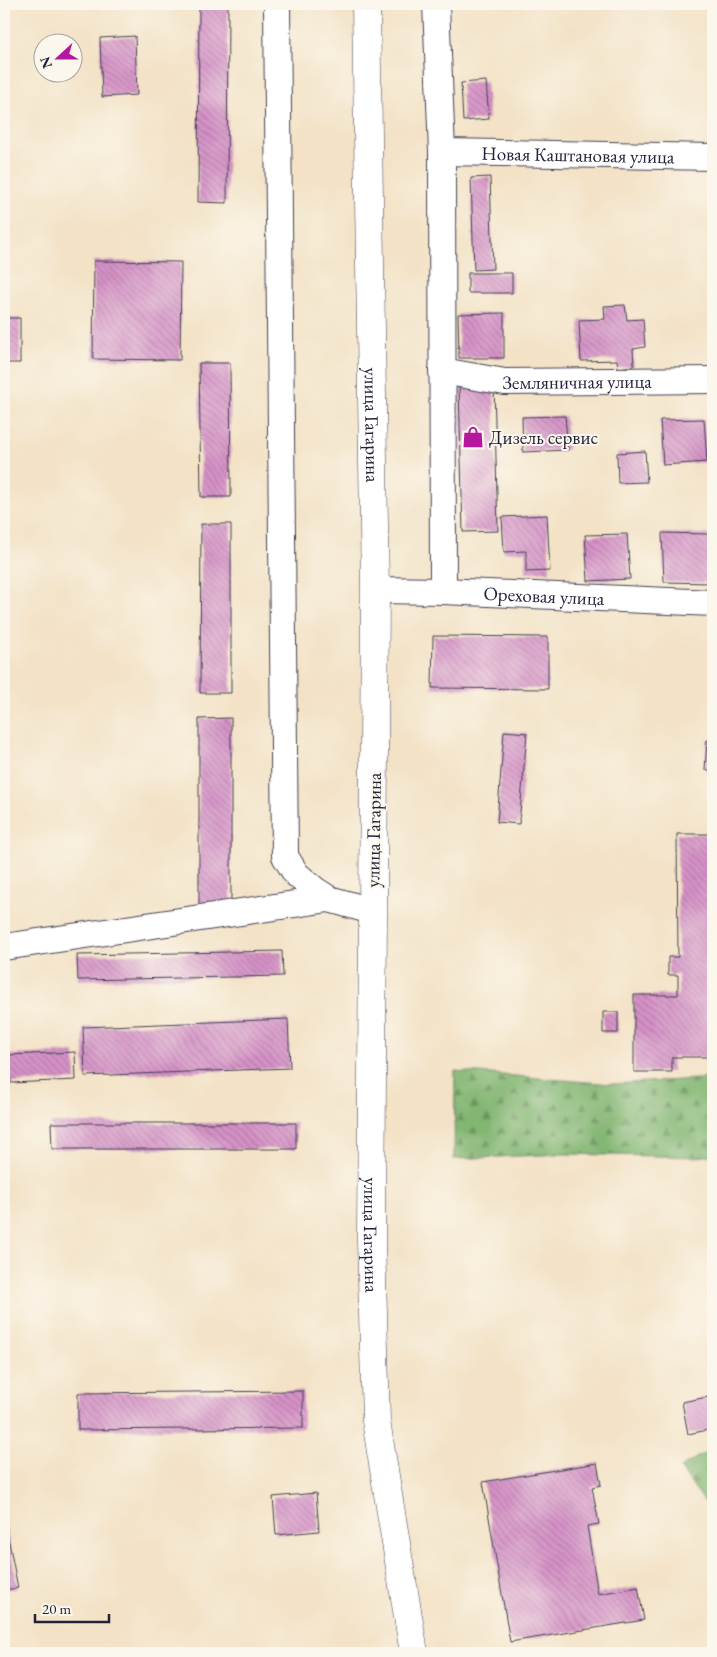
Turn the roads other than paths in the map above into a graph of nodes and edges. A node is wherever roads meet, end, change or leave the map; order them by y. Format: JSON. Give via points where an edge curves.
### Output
{"nodes":[{"id":1,"x":277,"y":4,"type":"edge"},
{"id":2,"x":366,"y":4,"type":"edge"},
{"id":3,"x":436,"y":4,"type":"edge"},
{"id":4,"x":442,"y":152,"type":"junction"},
{"id":5,"x":713,"y":157,"type":"edge"},
{"id":6,"x":442,"y":371,"type":"junction"},
{"id":7,"x":713,"y":380,"type":"edge"},
{"id":8,"x":375,"y":590,"type":"junction"},
{"id":9,"x":443,"y":591,"type":"junction"},
{"id":10,"x":713,"y":603,"type":"edge"},
{"id":11,"x":329,"y":899,"type":"junction"},
{"id":12,"x":372,"y":911,"type":"junction"},
{"id":13,"x":4,"y":947,"type":"edge"},
{"id":14,"x":414,"y":1653,"type":"edge"}],
"edges":[{"from":1,"to":11,"type":"street","via":[[285,856],[296,874]]},
{"from":2,"to":8,"type":"main road","name":"улица Гагарина"},
{"from":3,"to":4,"type":"street"},
{"from":4,"to":5,"type":"street","name":"Новая Каштановая улица"},
{"from":4,"to":6,"type":"street"},
{"from":6,"to":7,"type":"street","name":"Земляничная улица","via":[[505,382]]},
{"from":6,"to":9,"type":"street"},
{"from":8,"to":9,"type":"street","name":"Ореховая улица"},
{"from":8,"to":12,"type":"main road","name":"улица Гагарина"},
{"from":9,"to":10,"type":"street","name":"Ореховая улица"},
{"from":11,"to":12,"type":"street"},
{"from":11,"to":13,"type":"street"},
{"from":12,"to":14,"type":"main road","name":"улица Гагарина","via":[[371,1240],[376,1421]]}]}
